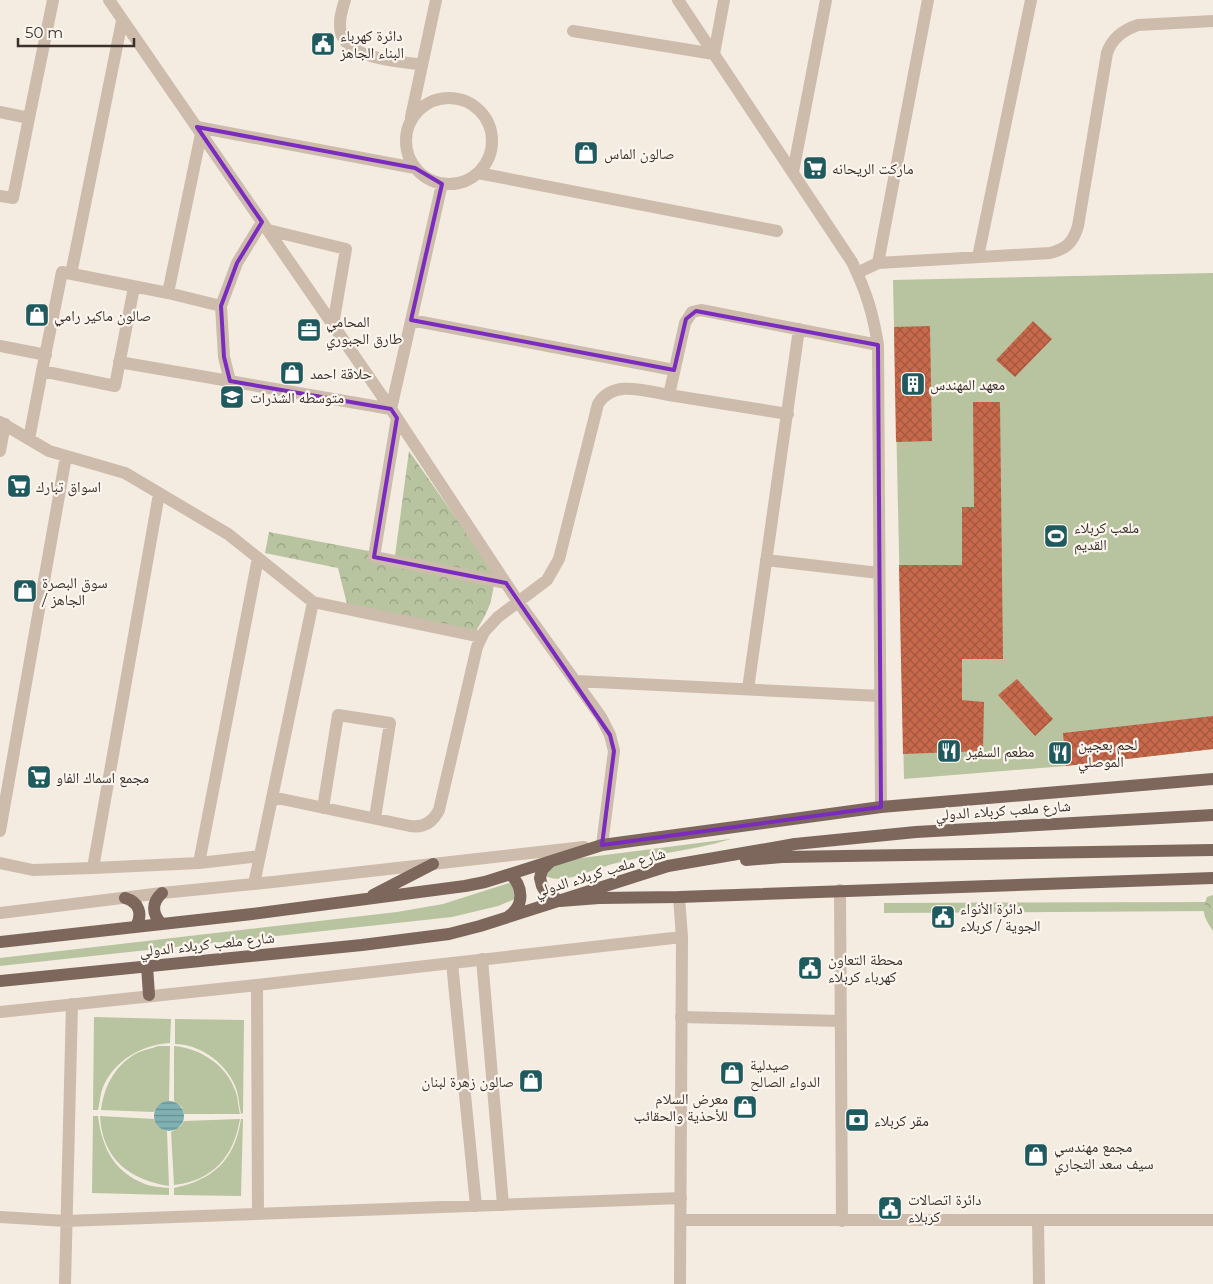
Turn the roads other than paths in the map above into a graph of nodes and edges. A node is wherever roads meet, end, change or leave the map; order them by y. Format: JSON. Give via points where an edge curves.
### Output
{"nodes":[{"id":1,"x":53,"y":0,"type":"edge"},
{"id":2,"x":109,"y":0,"type":"edge"},
{"id":3,"x":345,"y":0,"type":"edge"},
{"id":4,"x":436,"y":0,"type":"edge"},
{"id":5,"x":678,"y":0,"type":"edge"},
{"id":6,"x":724,"y":0,"type":"edge"},
{"id":7,"x":826,"y":0,"type":"edge"},
{"id":8,"x":928,"y":0,"type":"edge"},
{"id":9,"x":1031,"y":0,"type":"edge"},
{"id":10,"x":122,"y":21,"type":"junction"},
{"id":11,"x":1213,"y":21,"type":"edge"},
{"id":12,"x":573,"y":31,"type":"dead end"},
{"id":13,"x":714,"y":54,"type":"junction"},
{"id":14,"x":422,"y":65,"type":"junction"},
{"id":15,"x":0,"y":112,"type":"edge"},
{"id":16,"x":28,"y":118,"type":"junction"},
{"id":17,"x":410,"y":122,"type":"junction"},
{"id":18,"x":199,"y":130,"type":"junction"},
{"id":19,"x":415,"y":168,"type":"junction"},
{"id":20,"x":793,"y":172,"type":"junction"},
{"id":21,"x":478,"y":173,"type":"junction"},
{"id":22,"x":442,"y":184,"type":"junction"},
{"id":23,"x":0,"y":196,"type":"edge"},
{"id":24,"x":265,"y":226,"type":"junction"},
{"id":25,"x":777,"y":231,"type":"dead end"},
{"id":26,"x":978,"y":257,"type":"junction"},
{"id":27,"x":878,"y":263,"type":"junction"},
{"id":28,"x":857,"y":273,"type":"junction"},
{"id":29,"x":71,"y":274,"type":"junction"},
{"id":30,"x":134,"y":287,"type":"junction"},
{"id":31,"x":168,"y":293,"type":"junction"},
{"id":32,"x":221,"y":306,"type":"junction"},
{"id":33,"x":411,"y":320,"type":"junction"},
{"id":34,"x":333,"y":325,"type":"junction"},
{"id":35,"x":799,"y":329,"type":"junction"},
{"id":36,"x":878,"y":345,"type":"junction"},
{"id":37,"x":0,"y":346,"type":"edge"},
{"id":38,"x":46,"y":355,"type":"junction"},
{"id":39,"x":119,"y":362,"type":"junction"},
{"id":40,"x":674,"y":370,"type":"junction"},
{"id":41,"x":42,"y":371,"type":"junction"},
{"id":42,"x":230,"y":381,"type":"junction"},
{"id":43,"x":669,"y":395,"type":"junction"},
{"id":44,"x":394,"y":413,"type":"junction"},
{"id":45,"x":788,"y":414,"type":"junction"},
{"id":46,"x":2,"y":423,"type":"edge"},
{"id":47,"x":29,"y":439,"type":"junction"},
{"id":48,"x":0,"y":451,"type":"edge"},
{"id":49,"x":66,"y":456,"type":"junction"},
{"id":50,"x":159,"y":494,"type":"junction"},
{"id":51,"x":258,"y":558,"type":"junction"},
{"id":52,"x":766,"y":560,"type":"junction"},
{"id":53,"x":879,"y":573,"type":"junction"},
{"id":54,"x":506,"y":583,"type":"junction"},
{"id":55,"x":313,"y":602,"type":"junction"},
{"id":56,"x":519,"y":603,"type":"junction"},
{"id":57,"x":482,"y":637,"type":"junction"},
{"id":58,"x":576,"y":681,"type":"junction"},
{"id":59,"x":748,"y":689,"type":"junction"},
{"id":60,"x":880,"y":696,"type":"junction"},
{"id":61,"x":1213,"y":779,"type":"edge"},
{"id":62,"x":272,"y":797,"type":"junction"},
{"id":63,"x":881,"y":807,"type":"junction"},
{"id":64,"x":323,"y":808,"type":"junction"},
{"id":65,"x":1213,"y":815,"type":"edge"},
{"id":66,"x":374,"y":818,"type":"junction"},
{"id":67,"x":0,"y":832,"type":"edge"},
{"id":68,"x":602,"y":846,"type":"junction"},
{"id":69,"x":1213,"y":850,"type":"edge"},
{"id":70,"x":260,"y":856,"type":"junction"},
{"id":71,"x":554,"y":859,"type":"junction"},
{"id":72,"x":0,"y":863,"type":"edge"},
{"id":73,"x":199,"y":863,"type":"junction"},
{"id":74,"x":686,"y":863,"type":"junction"},
{"id":75,"x":433,"y":864,"type":"junction"},
{"id":76,"x":93,"y":868,"type":"junction"},
{"id":77,"x":510,"y":874,"type":"junction"},
{"id":78,"x":1213,"y":878,"type":"edge"},
{"id":79,"x":254,"y":884,"type":"junction"},
{"id":80,"x":840,"y":890,"type":"junction"},
{"id":81,"x":162,"y":892,"type":"junction"},
{"id":82,"x":679,"y":897,"type":"junction"},
{"id":83,"x":125,"y":898,"type":"junction"},
{"id":84,"x":364,"y":900,"type":"junction"},
{"id":85,"x":560,"y":901,"type":"junction"},
{"id":86,"x":0,"y":913,"type":"edge"},
{"id":87,"x":504,"y":918,"type":"junction"},
{"id":88,"x":162,"y":924,"type":"junction"},
{"id":89,"x":136,"y":926,"type":"junction"},
{"id":90,"x":682,"y":937,"type":"junction"},
{"id":91,"x":0,"y":942,"type":"edge"},
{"id":92,"x":482,"y":959,"type":"junction"},
{"id":93,"x":452,"y":963,"type":"junction"},
{"id":94,"x":146,"y":966,"type":"junction"},
{"id":95,"x":0,"y":981,"type":"edge"},
{"id":96,"x":257,"y":985,"type":"junction"},
{"id":97,"x":149,"y":995,"type":"junction"},
{"id":98,"x":72,"y":1004,"type":"junction"},
{"id":99,"x":0,"y":1012,"type":"edge"},
{"id":100,"x":681,"y":1017,"type":"junction"},
{"id":101,"x":841,"y":1021,"type":"junction"},
{"id":102,"x":681,"y":1198,"type":"junction"},
{"id":103,"x":503,"y":1205,"type":"junction"},
{"id":104,"x":476,"y":1206,"type":"junction"},
{"id":105,"x":258,"y":1214,"type":"junction"},
{"id":106,"x":0,"y":1217,"type":"edge"},
{"id":107,"x":681,"y":1220,"type":"junction"},
{"id":108,"x":842,"y":1220,"type":"junction"},
{"id":109,"x":1038,"y":1220,"type":"junction"},
{"id":110,"x":1213,"y":1220,"type":"edge"},
{"id":111,"x":66,"y":1221,"type":"junction"},
{"id":112,"x":65,"y":1284,"type":"edge"},
{"id":113,"x":680,"y":1284,"type":"edge"},
{"id":114,"x":1039,"y":1284,"type":"edge"}],
"edges":[{"from":1,"to":16,"type":"street"},
{"from":2,"to":10,"type":"street"},
{"from":3,"to":14,"type":"street","via":[[340,24],[342,36],[353,50]]},
{"from":4,"to":14,"type":"street"},
{"from":5,"to":13,"type":"street"},
{"from":6,"to":13,"type":"street"},
{"from":7,"to":20,"type":"street"},
{"from":8,"to":27,"type":"street"},
{"from":9,"to":26,"type":"street"},
{"from":10,"to":18,"type":"street"},
{"from":10,"to":29,"type":"street"},
{"from":11,"to":26,"type":"street","via":[[1138,25],[1113,40],[1107,53],[1078,226],[1072,242],[1050,253]]},
{"from":12,"to":13,"type":"street"},
{"from":13,"to":20,"type":"street"},
{"from":14,"to":17,"type":"street"},
{"from":15,"to":16,"type":"street"},
{"from":16,"to":23,"type":"street","via":[[13,198]]},
{"from":17,"to":19,"type":"street","via":[[406,137],[407,153]]},
{"from":17,"to":21,"type":"street","via":[[419,109],[433,100],[449,97],[465,100],[478,108],[488,121],[493,136],[492,152]]},
{"from":18,"to":19,"type":"street"},
{"from":18,"to":24,"type":"street"},
{"from":18,"to":31,"type":"street"},
{"from":19,"to":22,"type":"street"},
{"from":20,"to":28,"type":"street"},
{"from":21,"to":22,"type":"street","via":[[458,184]]},
{"from":21,"to":25,"type":"street"},
{"from":22,"to":33,"type":"street"},
{"from":24,"to":32,"type":"street","via":[[237,263]]},
{"from":24,"to":34,"type":"street"},
{"from":24,"to":34,"type":"street","via":[[346,249]]},
{"from":26,"to":27,"type":"street"},
{"from":27,"to":28,"type":"street"},
{"from":28,"to":36,"type":"street","via":[[873,316]]},
{"from":29,"to":30,"type":"street"},
{"from":29,"to":38,"type":"street","via":[[62,272]]},
{"from":30,"to":31,"type":"street"},
{"from":30,"to":39,"type":"street"},
{"from":31,"to":32,"type":"street"},
{"from":32,"to":42,"type":"street","via":[[224,357]]},
{"from":33,"to":40,"type":"street"},
{"from":33,"to":44,"type":"street"},
{"from":34,"to":44,"type":"street"},
{"from":35,"to":36,"type":"street"},
{"from":35,"to":40,"type":"street","via":[[701,310],[692,312],[686,319]]},
{"from":35,"to":45,"type":"street"},
{"from":36,"to":53,"type":"street"},
{"from":37,"to":38,"type":"street"},
{"from":38,"to":41,"type":"street"},
{"from":39,"to":41,"type":"street","via":[[115,386]]},
{"from":39,"to":42,"type":"street"},
{"from":40,"to":43,"type":"street"},
{"from":41,"to":47,"type":"street"},
{"from":42,"to":44,"type":"street"},
{"from":43,"to":45,"type":"street"},
{"from":43,"to":56,"type":"street","via":[[617,389],[602,398],[595,410],[559,559],[548,580]]},
{"from":44,"to":54,"type":"street"},
{"from":44,"to":54,"type":"street","via":[[374,557]]},
{"from":45,"to":52,"type":"street"},
{"from":46,"to":47,"type":"street"},
{"from":46,"to":48,"type":"street"},
{"from":47,"to":49,"type":"street","via":[[49,451]]},
{"from":49,"to":50,"type":"street","via":[[125,473]]},
{"from":49,"to":67,"type":"street"},
{"from":50,"to":51,"type":"street","via":[[228,534]]},
{"from":50,"to":76,"type":"street"},
{"from":51,"to":55,"type":"street"},
{"from":51,"to":73,"type":"street"},
{"from":52,"to":53,"type":"street"},
{"from":52,"to":59,"type":"street"},
{"from":53,"to":60,"type":"street"},
{"from":54,"to":56,"type":"street"},
{"from":55,"to":57,"type":"street"},
{"from":55,"to":62,"type":"street"},
{"from":56,"to":57,"type":"street","via":[[498,617]]},
{"from":56,"to":58,"type":"street"},
{"from":57,"to":66,"type":"street","via":[[439,810],[428,823],[416,827]]},
{"from":58,"to":59,"type":"street"},
{"from":58,"to":68,"type":"street","via":[[604,723],[614,751]]},
{"from":59,"to":60,"type":"street"},
{"from":60,"to":63,"type":"street"},
{"from":61,"to":63,"type":"main road","name":"شارع ملعب كربلاء الدولي"},
{"from":62,"to":64,"type":"street"},
{"from":62,"to":70,"type":"street"},
{"from":63,"to":68,"type":"main road","name":"شارع ملعب كربلاء الدولي"},
{"from":64,"to":66,"type":"street"},
{"from":64,"to":66,"type":"street","via":[[338,715],[390,723]]},
{"from":65,"to":74,"type":"main road","name":"شارع ملعب كربلاء الدولي","via":[[829,839]]},
{"from":68,"to":71,"type":"main road","name":"شارع ملعب كربلاء الدولي"},
{"from":68,"to":75,"type":"street"},
{"from":69,"to":74,"type":"main road","via":[[782,857]]},
{"from":70,"to":73,"type":"street"},
{"from":70,"to":79,"type":"street"},
{"from":71,"to":77,"type":"main road","name":"شارع ملعب كربلاء الدولي"},
{"from":71,"to":85,"type":"main road","via":[[542,870],[540,878],[546,893]]},
{"from":72,"to":76,"type":"street","via":[[32,870]]},
{"from":73,"to":76,"type":"street"},
{"from":74,"to":85,"type":"main road","name":"شارع ملعب كربلاء الدولي","via":[[630,877]]},
{"from":75,"to":79,"type":"street"},
{"from":75,"to":84,"type":"main road"},
{"from":77,"to":84,"type":"main road","name":"شارع ملعب كربلاء الدولي","via":[[465,886]]},
{"from":77,"to":87,"type":"main road","via":[[520,886],[520,902]]},
{"from":78,"to":80,"type":"main road"},
{"from":79,"to":81,"type":"street"},
{"from":80,"to":82,"type":"main road"},
{"from":80,"to":101,"type":"street"},
{"from":81,"to":83,"type":"street"},
{"from":81,"to":88,"type":"main road","via":[[154,906]]},
{"from":82,"to":85,"type":"main road"},
{"from":82,"to":90,"type":"street"},
{"from":83,"to":86,"type":"street"},
{"from":83,"to":89,"type":"main road","via":[[139,909]]},
{"from":84,"to":88,"type":"main road","name":"شارع ملعب كربلاء الدولي"},
{"from":85,"to":87,"type":"main road","name":"شارع ملعب كربلاء الدولي"},
{"from":87,"to":94,"type":"main road","name":"شارع ملعب كربلاء الدولي","via":[[449,934]]},
{"from":88,"to":89,"type":"main road","name":"شارع ملعب كربلاء الدولي"},
{"from":89,"to":91,"type":"main road","name":"شارع ملعب كربلاء الدولي"},
{"from":90,"to":92,"type":"street"},
{"from":90,"to":100,"type":"street"},
{"from":92,"to":93,"type":"street"},
{"from":92,"to":103,"type":"street"},
{"from":93,"to":96,"type":"street"},
{"from":93,"to":104,"type":"street"},
{"from":94,"to":95,"type":"main road","name":"شارع ملعب كربلاء الدولي"},
{"from":94,"to":97,"type":"main road"},
{"from":96,"to":97,"type":"street"},
{"from":96,"to":105,"type":"street"},
{"from":97,"to":98,"type":"street"},
{"from":98,"to":99,"type":"street"},
{"from":98,"to":111,"type":"street"},
{"from":100,"to":101,"type":"street"},
{"from":100,"to":102,"type":"street"},
{"from":101,"to":108,"type":"street"},
{"from":102,"to":103,"type":"street"},
{"from":102,"to":107,"type":"street"},
{"from":103,"to":104,"type":"street"},
{"from":104,"to":105,"type":"street"},
{"from":105,"to":111,"type":"street"},
{"from":106,"to":111,"type":"street"},
{"from":107,"to":108,"type":"street"},
{"from":107,"to":113,"type":"street"},
{"from":108,"to":109,"type":"street"},
{"from":109,"to":110,"type":"street"},
{"from":109,"to":114,"type":"street"},
{"from":111,"to":112,"type":"street"}]}
